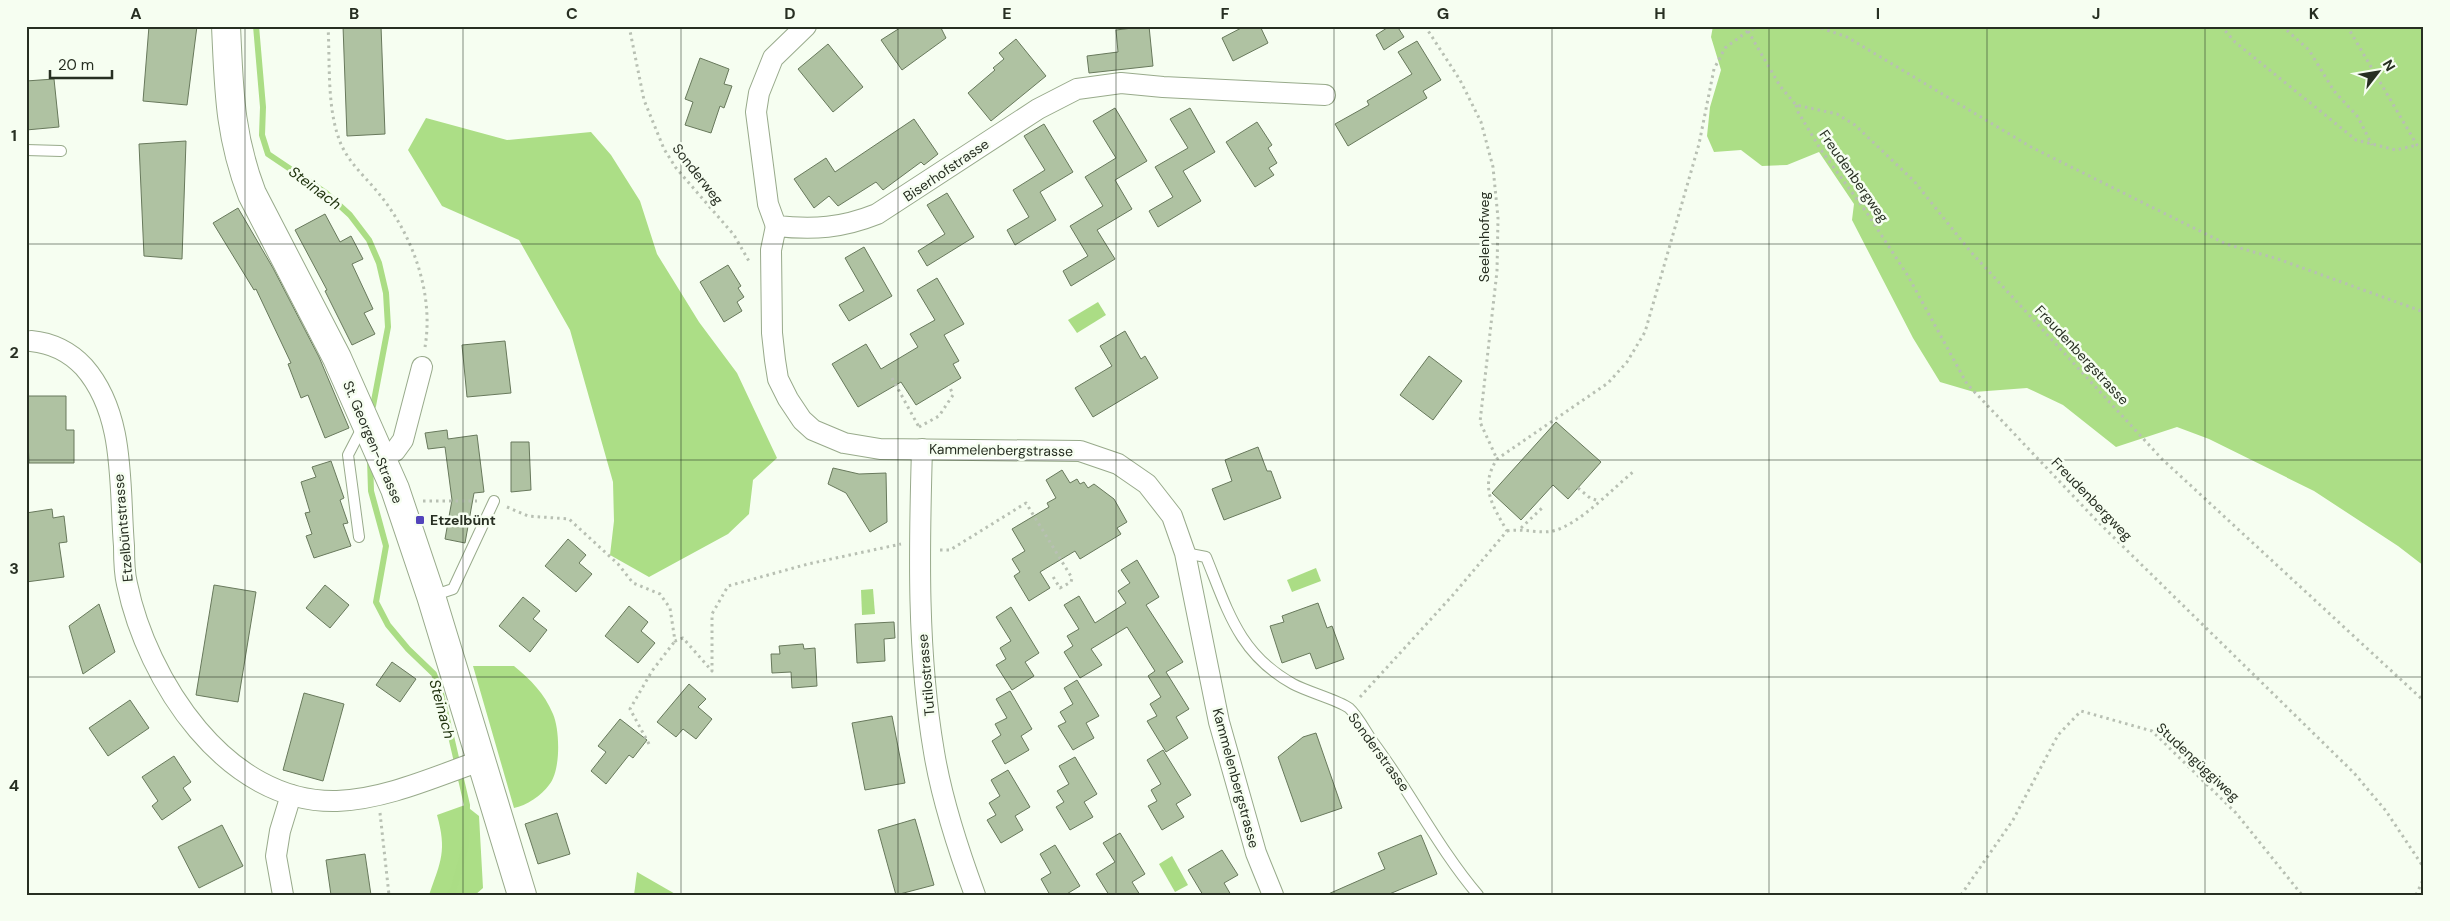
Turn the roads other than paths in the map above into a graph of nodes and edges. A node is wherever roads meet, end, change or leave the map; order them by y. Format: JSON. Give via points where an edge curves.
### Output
{"nodes":[{"id":1,"x":226,"y":26,"type":"edge"},
{"id":2,"x":806,"y":26,"type":"edge"},
{"id":3,"x":1325,"y":94,"type":"dead end"},
{"id":4,"x":26,"y":150,"type":"edge"},
{"id":5,"x":61,"y":151,"type":"dead end"},
{"id":6,"x":776,"y":226,"type":"junction"},
{"id":7,"x":28,"y":340,"type":"edge"},
{"id":8,"x":422,"y":367,"type":"road end"},
{"id":9,"x":364,"y":423,"type":"junction"},
{"id":10,"x":921,"y":442,"type":"junction"},
{"id":11,"x":379,"y":456,"type":"junction"},
{"id":12,"x":494,"y":501,"type":"road end"},
{"id":13,"x":359,"y":537,"type":"dead end"},
{"id":14,"x":1185,"y":553,"type":"junction"},
{"id":15,"x":431,"y":596,"type":"junction"},
{"id":16,"x":472,"y":763,"type":"junction"},
{"id":17,"x":291,"y":794,"type":"junction"},
{"id":18,"x":283,"y":895,"type":"edge"},
{"id":19,"x":522,"y":895,"type":"edge"},
{"id":20,"x":974,"y":895,"type":"edge"},
{"id":21,"x":1273,"y":895,"type":"edge"},
{"id":22,"x":1478,"y":895,"type":"edge"}],
"edges":[{"from":1,"to":9,"type":"street","name":"St. Georgen-Strasse","via":[[231,117],[242,169],[337,358]]},
{"from":2,"to":6,"type":"street","via":[[773,58],[759,93],[756,112],[768,204]]},
{"from":3,"to":6,"type":"street","name":"Biserhofstrasse","via":[[1121,83],[1077,89],[1038,109],[877,214],[851,224],[819,228]]},
{"from":4,"to":5,"type":"lane"},
{"from":6,"to":10,"type":"street","name":"Kammelenbergstrasse","via":[[771,250],[775,360],[778,379],[802,420],[813,430],[844,443],[880,449]]},
{"from":7,"to":17,"type":"street","name":"Etzelbüntstrasse","via":[[62,348],[89,373],[108,404],[116,438],[126,582],[134,612],[158,670],[190,719],[223,755],[252,777]]},
{"from":8,"to":11,"type":"street","via":[[403,440],[394,451]]},
{"from":9,"to":11,"type":"street","name":"St. Georgen-Strasse"},
{"from":9,"to":13,"type":"lane","via":[[348,455]]},
{"from":10,"to":14,"type":"street","name":"Kammelenbergstrasse","via":[[1080,451],[1118,464],[1147,484],[1172,516]]},
{"from":10,"to":20,"type":"street","name":"Tutilostrasse","via":[[923,662],[934,753],[949,816]]},
{"from":11,"to":15,"type":"street","name":"St. Georgen-Strasse","via":[[400,504]]},
{"from":12,"to":15,"type":"lane","via":[[454,589]]},
{"from":14,"to":21,"type":"street","name":"Kammelenbergstrasse","via":[[1219,722],[1256,854]]},
{"from":14,"to":22,"type":"lane","name":"Sonderstrasse","via":[[1206,557],[1232,622],[1256,657],[1277,675],[1300,688],[1349,708],[1393,768],[1459,873]]},
{"from":15,"to":16,"type":"street","name":"St. Georgen-Strasse"},
{"from":16,"to":17,"type":"street","name":"Etzelbüntstrasse","via":[[378,795],[335,801]]},
{"from":16,"to":19,"type":"street","name":"St. Georgen-Strasse"},
{"from":17,"to":18,"type":"street","via":[[276,856]]}]}
